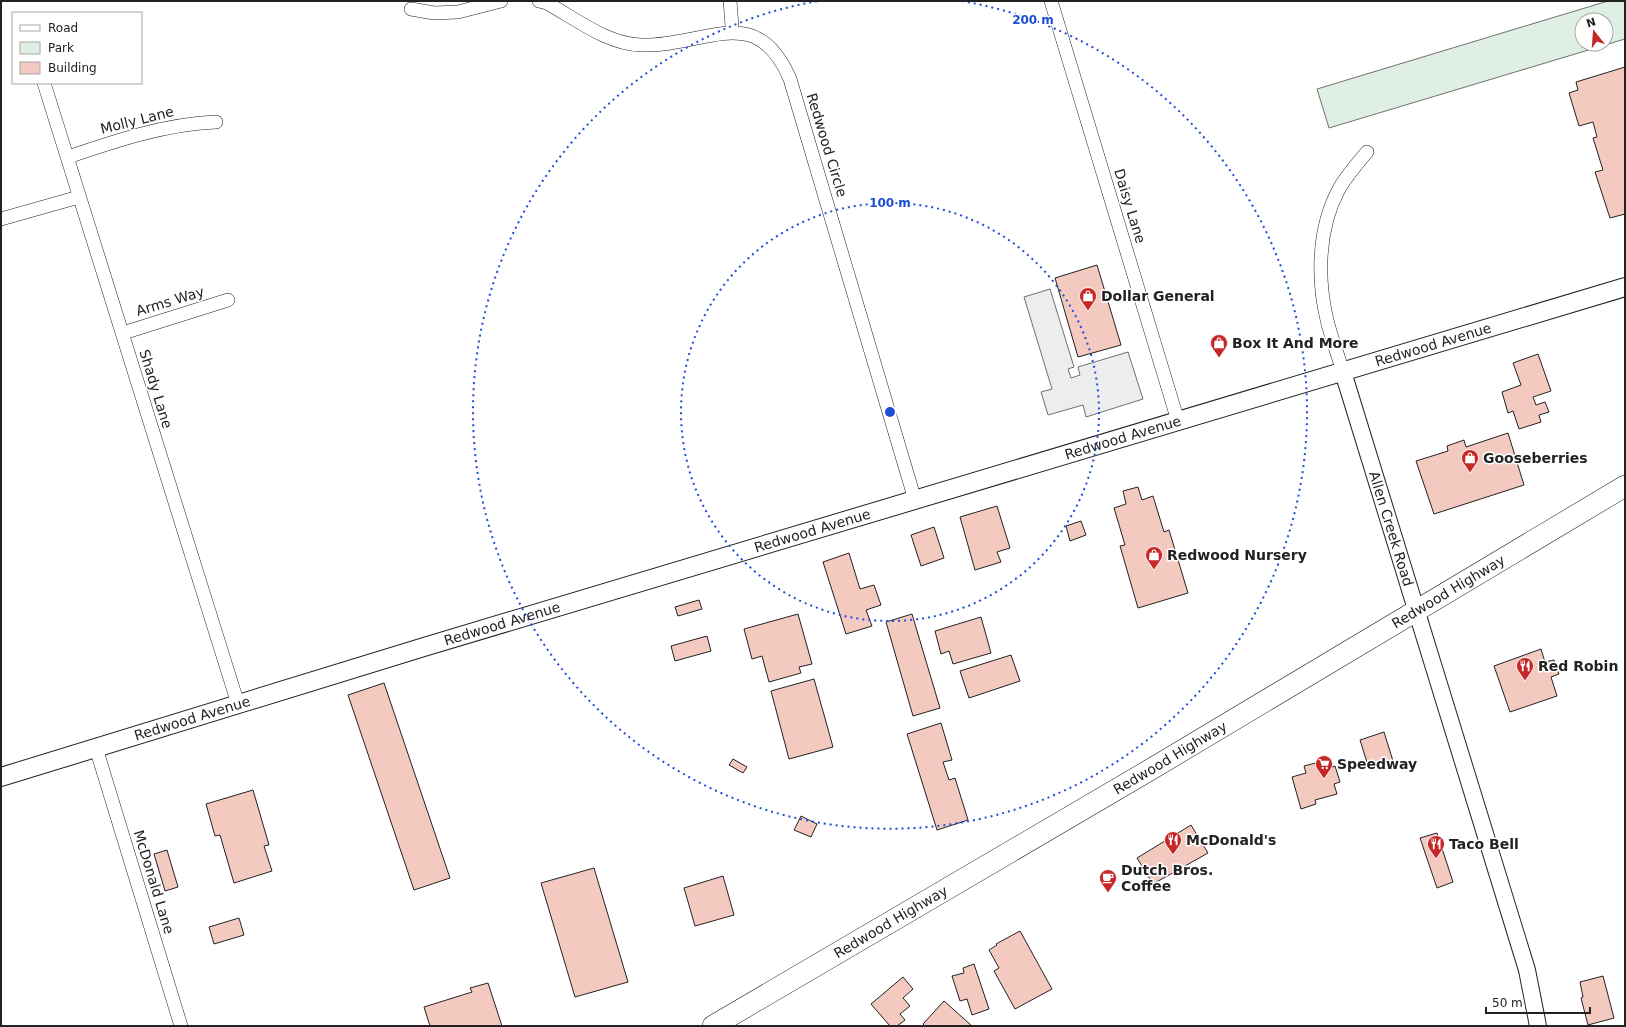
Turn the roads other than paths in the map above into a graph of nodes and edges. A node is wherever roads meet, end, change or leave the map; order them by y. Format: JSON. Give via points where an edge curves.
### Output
{"nodes":[{"id":1,"x":501,"y":1,"type":"edge"},
{"id":2,"x":539,"y":1,"type":"edge"},
{"id":3,"x":730,"y":1,"type":"edge"},
{"id":4,"x":1050,"y":1,"type":"edge"},
{"id":5,"x":411,"y":9,"type":"dead end"},
{"id":6,"x":732,"y":26,"type":"junction"},
{"id":7,"x":44,"y":84,"type":"edge"},
{"id":8,"x":216,"y":122,"type":"dead end"},
{"id":9,"x":1367,"y":152,"type":"dead end"},
{"id":10,"x":68,"y":157,"type":"junction"},
{"id":11,"x":79,"y":197,"type":"junction"},
{"id":12,"x":1,"y":220,"type":"edge"},
{"id":13,"x":1625,"y":287,"type":"edge"},
{"id":14,"x":228,"y":300,"type":"dead end"},
{"id":15,"x":123,"y":333,"type":"junction"},
{"id":16,"x":1343,"y":372,"type":"junction"},
{"id":17,"x":1178,"y":421,"type":"junction"},
{"id":18,"x":1625,"y":486,"type":"edge"},
{"id":19,"x":915,"y":500,"type":"junction"},
{"id":20,"x":1417,"y":611,"type":"junction"},
{"id":21,"x":238,"y":704,"type":"junction"},
{"id":22,"x":96,"y":748,"type":"junction"},
{"id":23,"x":1,"y":777,"type":"edge"},
{"id":24,"x":181,"y":1026,"type":"edge"},
{"id":25,"x":713,"y":1026,"type":"edge"},
{"id":26,"x":1538,"y":1026,"type":"edge"}],
"edges":[{"from":1,"to":5,"type":"street","via":[[458,12],[434,13]]},
{"from":2,"to":6,"type":"street","name":"Redwood Circle","via":[[622,43],[657,44]]},
{"from":3,"to":6,"type":"street"},
{"from":4,"to":17,"type":"street","name":"Daisy Lane"},
{"from":6,"to":19,"type":"street","name":"Redwood Circle","via":[[741,26],[758,32],[773,44],[784,62]]},
{"from":7,"to":10,"type":"street","name":"Shady Lane"},
{"from":8,"to":10,"type":"street","name":"Molly Lane","via":[[167,128]]},
{"from":9,"to":16,"type":"street","name":"Allen Creek Road","via":[[1338,190],[1326,227],[1321,262],[1327,319]]},
{"from":10,"to":11,"type":"street","name":"Shady Lane"},
{"from":11,"to":12,"type":"street"},
{"from":11,"to":15,"type":"street","name":"Shady Lane"},
{"from":13,"to":16,"type":"main road","name":"Redwood Avenue"},
{"from":14,"to":15,"type":"street","name":"Arms Way"},
{"from":15,"to":21,"type":"street","name":"Shady Lane"},
{"from":16,"to":17,"type":"main road","name":"Redwood Avenue"},
{"from":16,"to":20,"type":"street","name":"Allen Creek Road"},
{"from":17,"to":19,"type":"main road","name":"Redwood Avenue"},
{"from":18,"to":20,"type":"highway","name":"Redwood Highway"},
{"from":19,"to":21,"type":"main road","name":"Redwood Avenue"},
{"from":20,"to":25,"type":"highway","name":"Redwood Highway"},
{"from":20,"to":26,"type":"street","name":"Allen Creek Road","via":[[1527,970]]},
{"from":21,"to":22,"type":"main road","name":"Redwood Avenue"},
{"from":22,"to":23,"type":"main road","name":"Redwood Avenue"},
{"from":22,"to":24,"type":"street","name":"McDonald Lane"}]}
